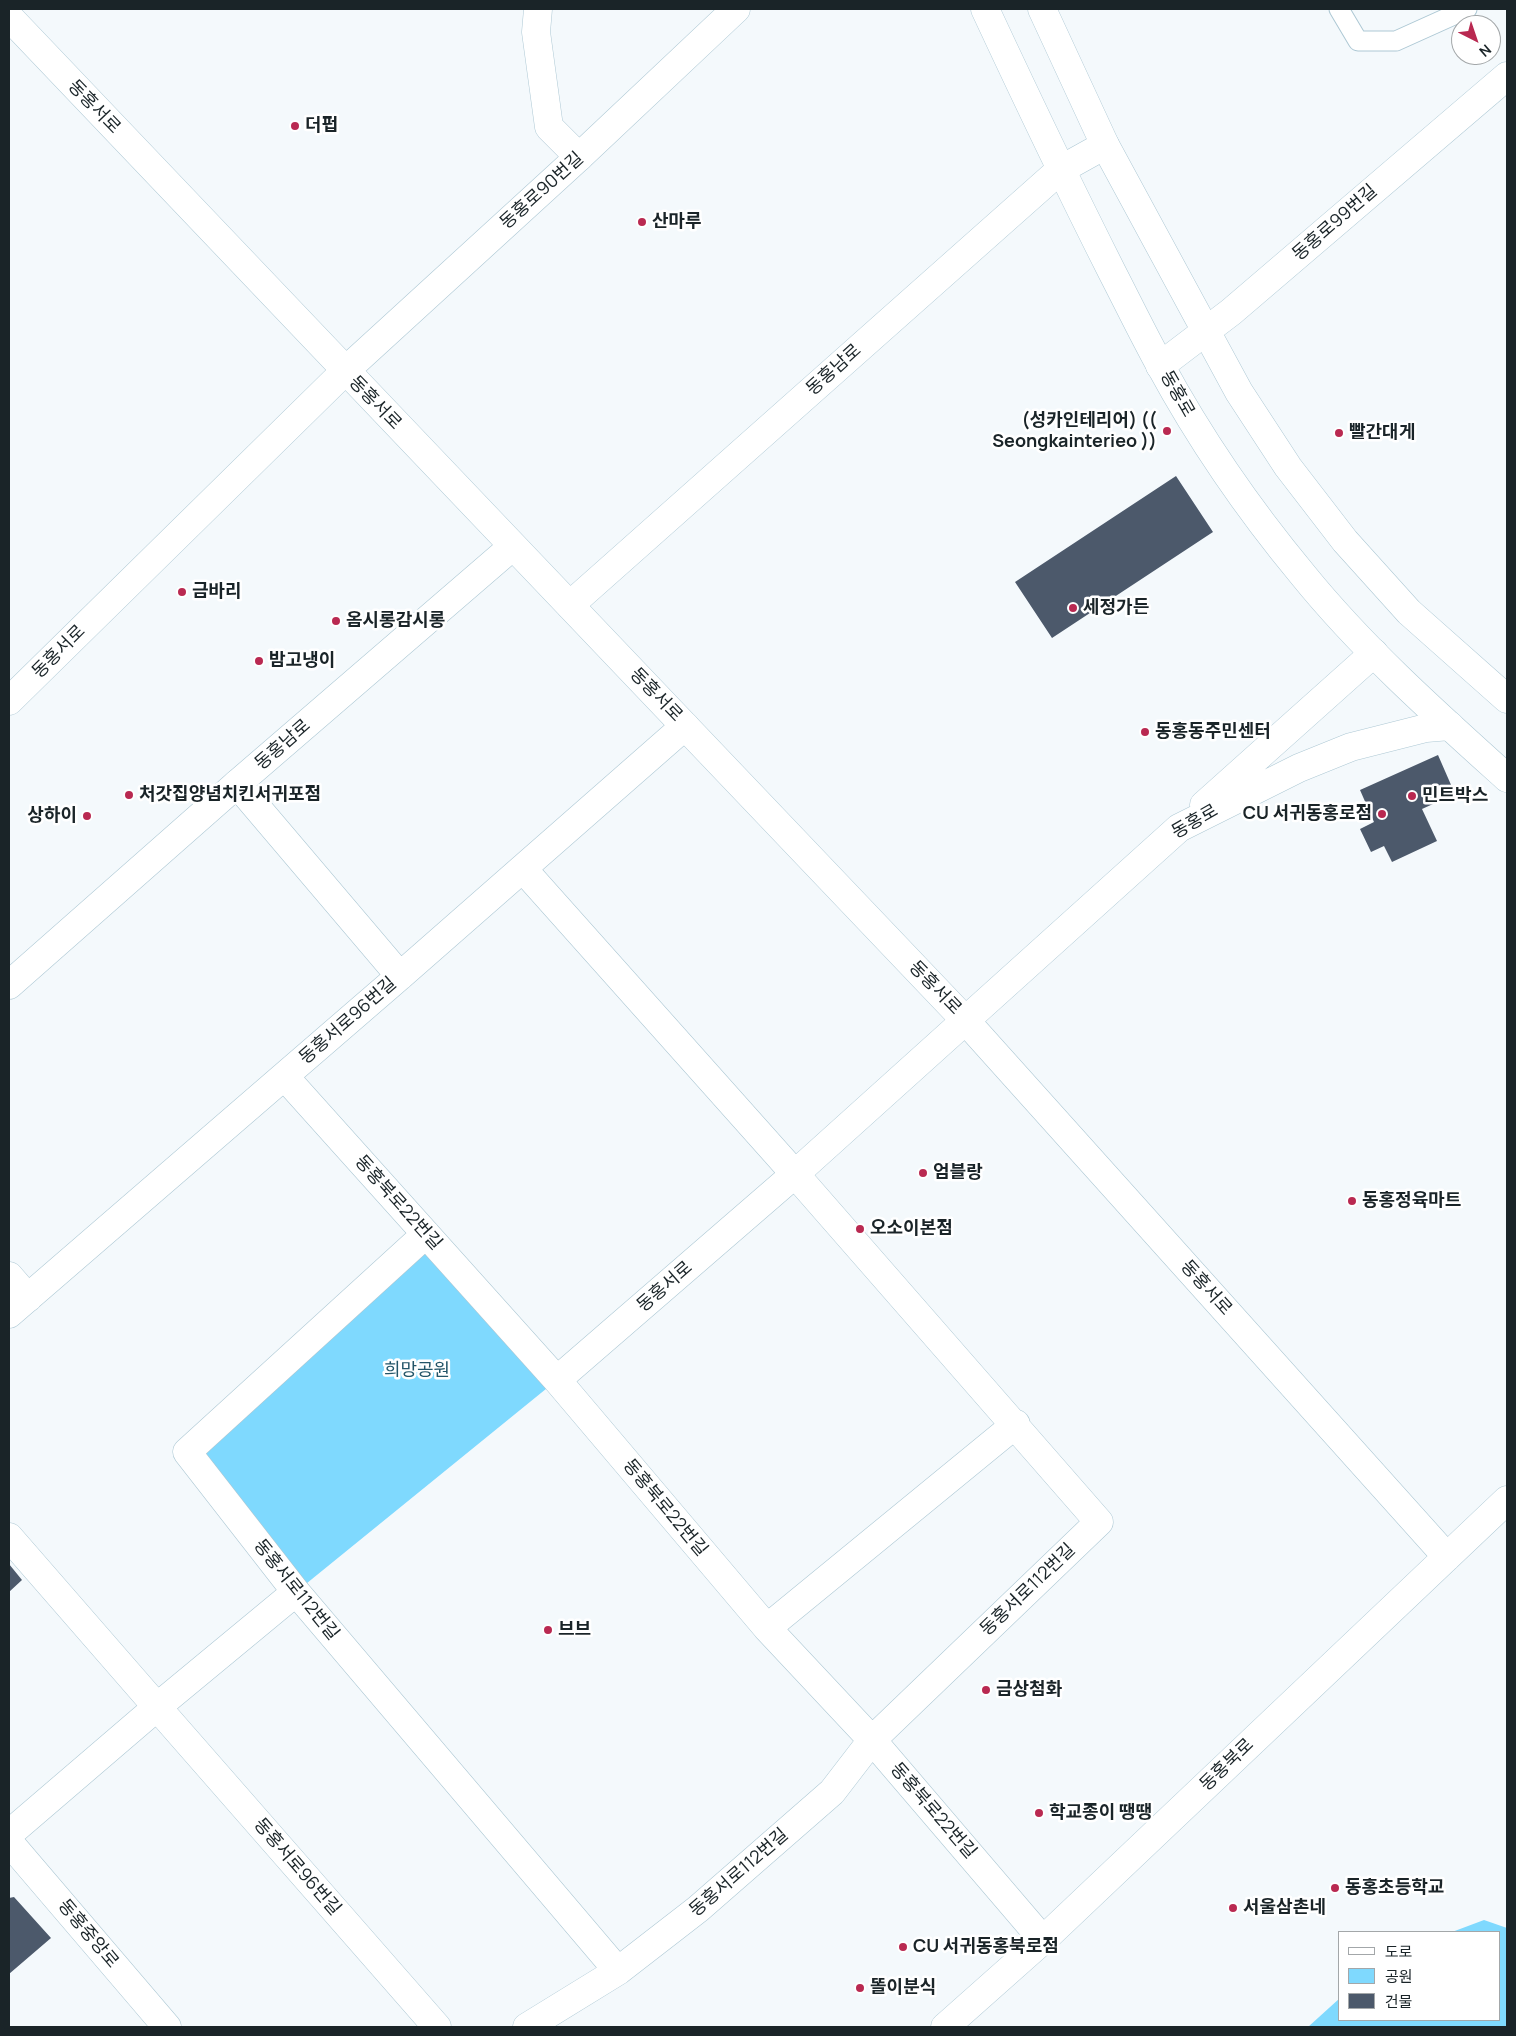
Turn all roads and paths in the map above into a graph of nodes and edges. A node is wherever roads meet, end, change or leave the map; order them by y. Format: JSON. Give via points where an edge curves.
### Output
{"nodes":[{"id":1,"x":538,"y":9,"type":"edge"},
{"id":2,"x":736,"y":9,"type":"edge"},
{"id":3,"x":985,"y":9,"type":"edge"},
{"id":4,"x":1042,"y":9,"type":"edge"},
{"id":5,"x":1339,"y":9,"type":"edge"},
{"id":6,"x":1467,"y":9,"type":"edge"},
{"id":7,"x":9,"y":17,"type":"edge"},
{"id":8,"x":1507,"y":76,"type":"edge"},
{"id":9,"x":1106,"y":145,"type":"junction"},
{"id":10,"x":579,"y":157,"type":"junction"},
{"id":11,"x":1060,"y":170,"type":"junction"},
{"id":12,"x":1206,"y":331,"type":"junction"},
{"id":13,"x":1160,"y":366,"type":"junction"},
{"id":14,"x":345,"y":371,"type":"junction"},
{"id":15,"x":514,"y":546,"type":"junction"},
{"id":16,"x":570,"y":605,"type":"junction"},
{"id":17,"x":1374,"y":652,"type":"junction"},
{"id":18,"x":1507,"y":699,"type":"edge"},
{"id":19,"x":9,"y":701,"type":"edge"},
{"id":20,"x":685,"y":726,"type":"junction"},
{"id":21,"x":1450,"y":726,"type":"junction"},
{"id":22,"x":1507,"y":778,"type":"edge"},
{"id":23,"x":237,"y":784,"type":"junction"},
{"id":24,"x":1179,"y":828,"type":"junction"},
{"id":25,"x":523,"y":869,"type":"junction"},
{"id":26,"x":400,"y":976,"type":"junction"},
{"id":27,"x":9,"y":985,"type":"edge"},
{"id":28,"x":966,"y":1020,"type":"junction"},
{"id":29,"x":285,"y":1076,"type":"junction"},
{"id":30,"x":796,"y":1174,"type":"junction"},
{"id":31,"x":426,"y":1234,"type":"junction"},
{"id":32,"x":9,"y":1276,"type":"edge"},
{"id":33,"x":18,"y":1306,"type":"edge"},
{"id":34,"x":557,"y":1380,"type":"junction"},
{"id":35,"x":1016,"y":1424,"type":"junction"},
{"id":36,"x":1507,"y":1500,"type":"edge"},
{"id":37,"x":9,"y":1536,"type":"edge"},
{"id":38,"x":1447,"y":1557,"type":"junction"},
{"id":39,"x":296,"y":1592,"type":"junction"},
{"id":40,"x":767,"y":1628,"type":"junction"},
{"id":41,"x":157,"y":1707,"type":"junction"},
{"id":42,"x":872,"y":1740,"type":"junction"},
{"id":43,"x":9,"y":1834,"type":"edge"},
{"id":44,"x":9,"y":1842,"type":"edge"},
{"id":45,"x":1043,"y":1940,"type":"junction"},
{"id":46,"x":618,"y":1971,"type":"junction"},
{"id":47,"x":167,"y":2027,"type":"edge"},
{"id":48,"x":436,"y":2027,"type":"edge"},
{"id":49,"x":527,"y":2027,"type":"edge"},
{"id":50,"x":945,"y":2027,"type":"edge"}],
"edges":[{"from":1,"to":10,"type":"street","via":[[536,32],[549,127]]},
{"from":2,"to":10,"type":"street","name":"동홍로90번길"},
{"from":3,"to":11,"type":"street","name":"동홍로"},
{"from":4,"to":9,"type":"street"},
{"from":5,"to":6,"type":"lane","via":[[1358,42],[1396,41]]},
{"from":7,"to":14,"type":"street","name":"동홍서로"},
{"from":8,"to":12,"type":"street","name":"동홍로99번길"},
{"from":9,"to":11,"type":"street","name":"동홍남로"},
{"from":9,"to":12,"type":"street"},
{"from":10,"to":14,"type":"street","name":"동홍로90번길"},
{"from":11,"to":13,"type":"street","name":"동홍로"},
{"from":11,"to":16,"type":"street","name":"동홍남로"},
{"from":12,"to":13,"type":"street","name":"동홍로99번길"},
{"from":12,"to":18,"type":"street","via":[[1239,392],[1288,467],[1345,541],[1409,612]]},
{"from":13,"to":17,"type":"street","name":"동홍로","via":[[1244,499],[1302,575]]},
{"from":14,"to":15,"type":"street","name":"동홍서로"},
{"from":14,"to":19,"type":"street","name":"동홍서로"},
{"from":15,"to":16,"type":"street","name":"동홍서로"},
{"from":15,"to":23,"type":"street","name":"동홍남로"},
{"from":16,"to":20,"type":"street","name":"동홍서로"},
{"from":17,"to":21,"type":"street","name":"동홍로"},
{"from":17,"to":24,"type":"street"},
{"from":20,"to":25,"type":"street","name":"동홍서로96번길"},
{"from":20,"to":28,"type":"street","name":"동홍서로"},
{"from":21,"to":22,"type":"street","name":"동홍로"},
{"from":21,"to":24,"type":"street","name":"동홍로","via":[[1426,728],[1351,748],[1299,768]]},
{"from":23,"to":26,"type":"street"},
{"from":23,"to":27,"type":"street","name":"동홍남로"},
{"from":24,"to":28,"type":"street","name":"동홍로"},
{"from":25,"to":26,"type":"street","name":"동홍서로96번길"},
{"from":25,"to":30,"type":"street"},
{"from":26,"to":29,"type":"street","name":"동홍서로96번길"},
{"from":28,"to":30,"type":"street","name":"동홍서로"},
{"from":28,"to":38,"type":"street","name":"동홍서로"},
{"from":29,"to":31,"type":"street","name":"동홍북로22번길"},
{"from":29,"to":33,"type":"street","name":"동홍서로96번길"},
{"from":30,"to":34,"type":"street","name":"동홍서로"},
{"from":30,"to":35,"type":"street","name":"동홍서로112번길"},
{"from":31,"to":34,"type":"street","name":"동홍북로22번길"},
{"from":31,"to":39,"type":"street","name":"동홍서로112번길","via":[[187,1452]]},
{"from":32,"to":33,"type":"street"},
{"from":34,"to":40,"type":"street","name":"동홍북로22번길"},
{"from":35,"to":40,"type":"street"},
{"from":35,"to":42,"type":"street","name":"동홍서로112번길","via":[[1099,1522]]},
{"from":36,"to":38,"type":"street","name":"동홍북로"},
{"from":37,"to":41,"type":"street","name":"동홍서로96번길"},
{"from":38,"to":45,"type":"street","name":"동홍북로"},
{"from":39,"to":41,"type":"street"},
{"from":39,"to":46,"type":"street","name":"동홍서로112번길"},
{"from":40,"to":42,"type":"street","name":"동홍북로22번길"},
{"from":41,"to":43,"type":"street"},
{"from":41,"to":48,"type":"street","name":"동홍서로96번길"},
{"from":42,"to":45,"type":"street","name":"동홍북로22번길"},
{"from":42,"to":46,"type":"street","name":"동홍서로112번길","via":[[832,1792],[698,1909]]},
{"from":44,"to":47,"type":"street","name":"동홍중앙로"},
{"from":45,"to":50,"type":"street","name":"동홍북로"},
{"from":46,"to":49,"type":"street","name":"동홍서로112번길"}]}
